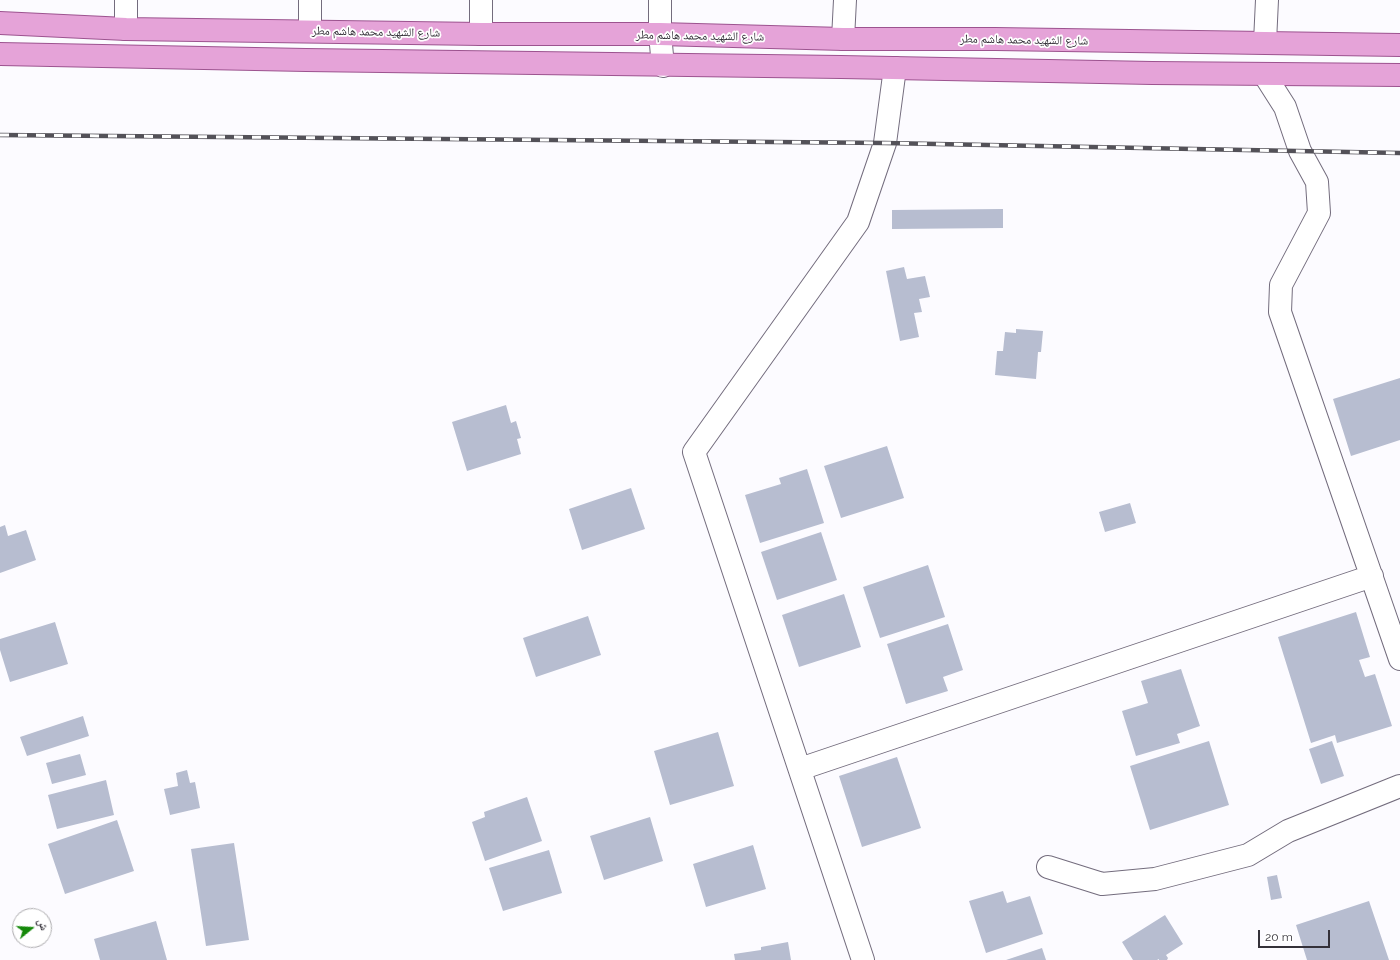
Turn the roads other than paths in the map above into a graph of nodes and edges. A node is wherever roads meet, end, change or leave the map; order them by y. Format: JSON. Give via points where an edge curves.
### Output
{"nodes":[{"id":1,"x":126,"y":0,"type":"edge"},
{"id":2,"x":310,"y":0,"type":"edge"},
{"id":3,"x":481,"y":0,"type":"edge"},
{"id":4,"x":660,"y":0,"type":"edge"},
{"id":5,"x":845,"y":0,"type":"edge"},
{"id":6,"x":1267,"y":0,"type":"edge"},
{"id":7,"x":0,"y":23,"type":"edge"},
{"id":8,"x":126,"y":29,"type":"junction"},
{"id":9,"x":310,"y":31,"type":"junction"},
{"id":10,"x":481,"y":34,"type":"junction"},
{"id":11,"x":660,"y":34,"type":"junction"},
{"id":12,"x":842,"y":39,"type":"junction"},
{"id":13,"x":1265,"y":42,"type":"junction"},
{"id":14,"x":1400,"y":44,"type":"edge"},
{"id":15,"x":0,"y":54,"type":"edge"},
{"id":16,"x":663,"y":66,"type":"junction"},
{"id":17,"x":895,"y":68,"type":"junction"},
{"id":18,"x":1264,"y":74,"type":"junction"},
{"id":19,"x":1400,"y":75,"type":"edge"},
{"id":20,"x":1372,"y":576,"type":"junction"},
{"id":21,"x":1400,"y":658,"type":"edge"},
{"id":22,"x":800,"y":769,"type":"junction"},
{"id":23,"x":1400,"y":786,"type":"edge"},
{"id":24,"x":1048,"y":867,"type":"dead end"},
{"id":25,"x":863,"y":960,"type":"edge"}],
"edges":[{"from":1,"to":8,"type":"street"},
{"from":2,"to":9,"type":"street"},
{"from":3,"to":10,"type":"street"},
{"from":4,"to":11,"type":"street"},
{"from":5,"to":12,"type":"street"},
{"from":6,"to":13,"type":"street"},
{"from":7,"to":8,"type":"main road","name":"شارع الشهيد محمد هاشم مطر"},
{"from":8,"to":9,"type":"main road","name":"شارع الشهيد محمد هاشم مطر"},
{"from":9,"to":10,"type":"main road","name":"شارع الشهيد محمد هاشم مطر"},
{"from":10,"to":11,"type":"main road","name":"شارع الشهيد محمد هاشم مطر"},
{"from":11,"to":12,"type":"main road","name":"شارع الشهيد محمد هاشم مطر"},
{"from":11,"to":16,"type":"street"},
{"from":12,"to":13,"type":"main road","name":"شارع الشهيد محمد هاشم مطر"},
{"from":13,"to":14,"type":"main road","name":"شارع الشهيد محمد هاشم مطر"},
{"from":15,"to":16,"type":"main road"},
{"from":16,"to":17,"type":"main road"},
{"from":17,"to":18,"type":"main road"},
{"from":17,"to":22,"type":"street","via":[[885,143],[858,222],[694,452]]},
{"from":18,"to":19,"type":"main road"},
{"from":18,"to":20,"type":"street","via":[[1285,107],[1300,151],[1317,182],[1319,205],[1319,213],[1281,285],[1280,312]]},
{"from":20,"to":21,"type":"street"},
{"from":20,"to":22,"type":"street"},
{"from":22,"to":25,"type":"street"},
{"from":23,"to":24,"type":"street","via":[[1288,831],[1248,855],[1155,879],[1102,884]]}]}
